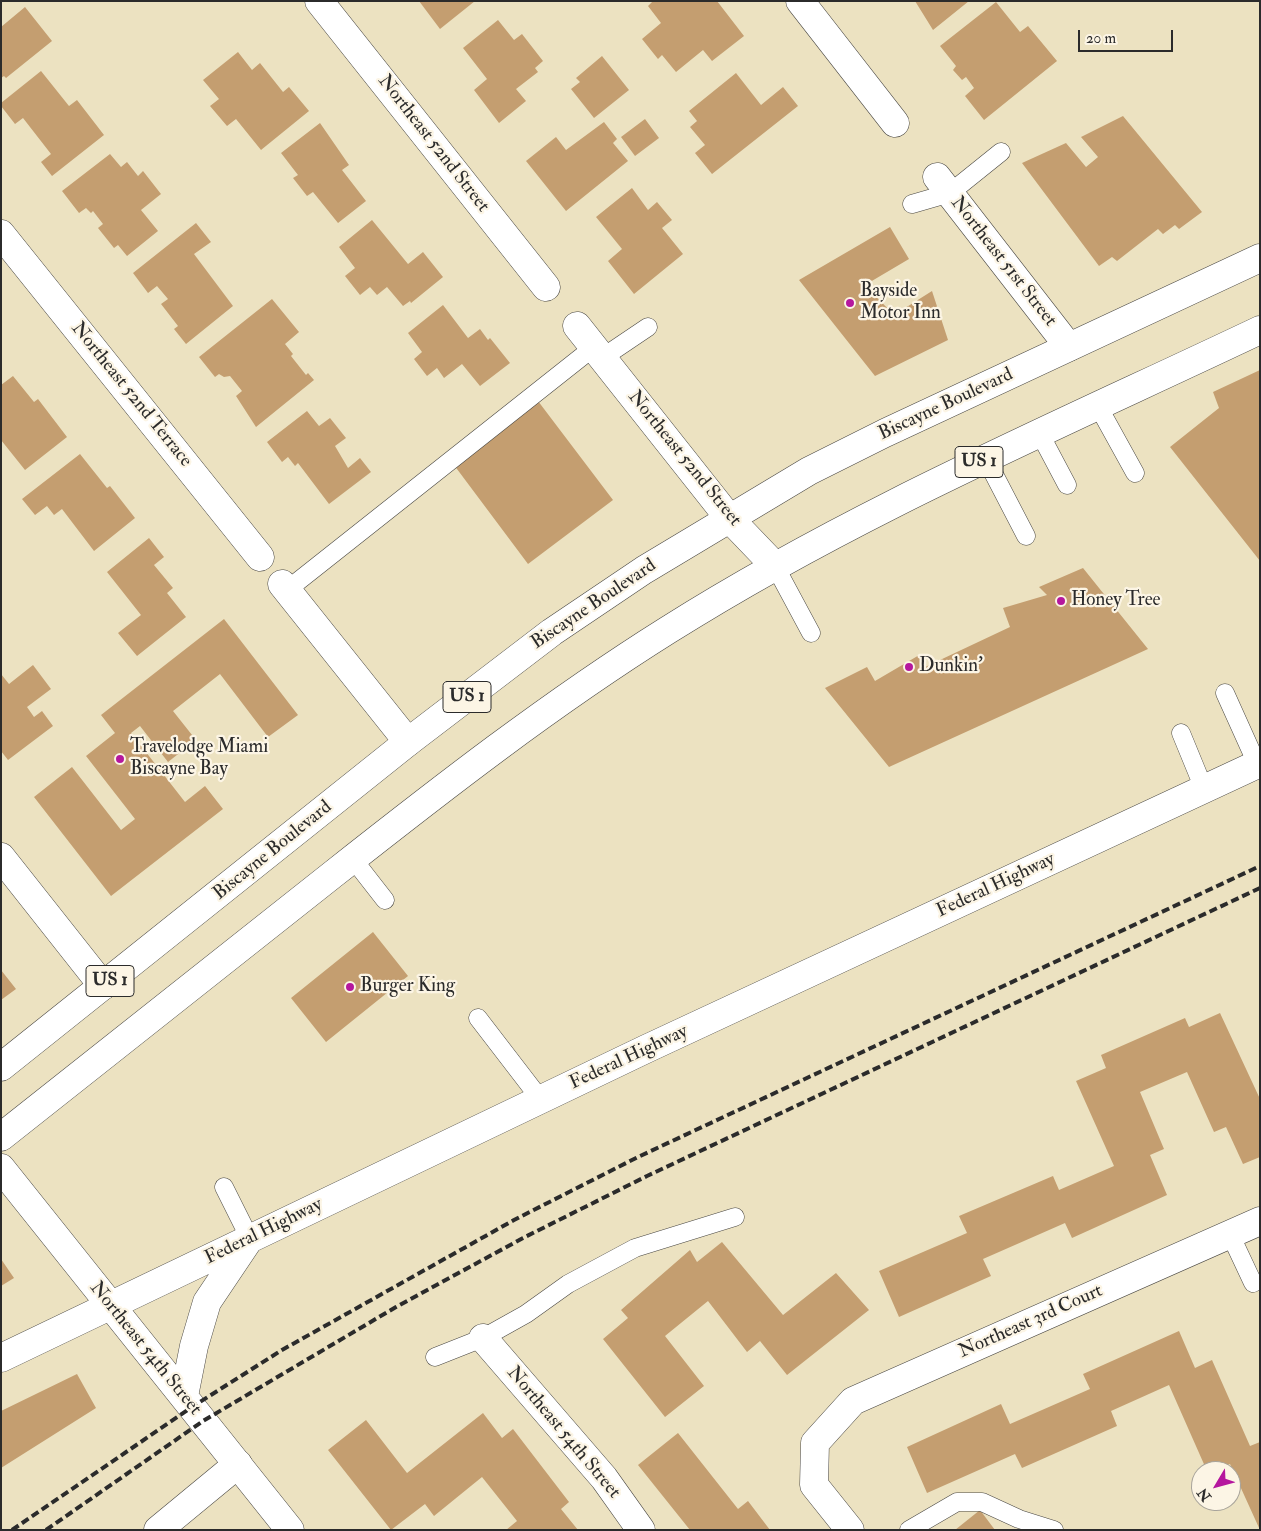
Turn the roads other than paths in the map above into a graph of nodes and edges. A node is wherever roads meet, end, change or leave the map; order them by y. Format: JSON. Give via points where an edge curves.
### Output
{"nodes":[{"id":1,"x":319,"y":1,"type":"edge"},
{"id":2,"x":800,"y":1,"type":"edge"},
{"id":3,"x":895,"y":123,"type":"dead end"},
{"id":4,"x":1001,"y":152,"type":"dead end"},
{"id":5,"x":944,"y":185,"type":"junction"},
{"id":6,"x":912,"y":204,"type":"dead end"},
{"id":7,"x":1,"y":234,"type":"edge"},
{"id":8,"x":1260,"y":258,"type":"edge"},
{"id":9,"x":546,"y":287,"type":"dead end"},
{"id":10,"x":577,"y":326,"type":"dead end"},
{"id":11,"x":648,"y":327,"type":"dead end"},
{"id":12,"x":1260,"y":330,"type":"edge"},
{"id":13,"x":1069,"y":347,"type":"junction"},
{"id":14,"x":598,"y":352,"type":"junction"},
{"id":15,"x":1098,"y":406,"type":"junction"},
{"id":16,"x":1040,"y":434,"type":"junction"},
{"id":17,"x":986,"y":459,"type":"junction"},
{"id":18,"x":1135,"y":473,"type":"dead end"},
{"id":19,"x":1067,"y":485,"type":"dead end"},
{"id":20,"x":729,"y":518,"type":"junction"},
{"id":21,"x":1026,"y":536,"type":"dead end"},
{"id":22,"x":260,"y":557,"type":"dead end"},
{"id":23,"x":776,"y":566,"type":"junction"},
{"id":24,"x":285,"y":587,"type":"joint"},
{"id":25,"x":812,"y":634,"type":"dead end"},
{"id":26,"x":1225,"y":693,"type":"dead end"},
{"id":27,"x":1181,"y":734,"type":"dead end"},
{"id":28,"x":408,"y":742,"type":"junction"},
{"id":29,"x":1258,"y":764,"type":"edge"},
{"id":30,"x":1204,"y":789,"type":"junction"},
{"id":31,"x":1,"y":857,"type":"edge"},
{"id":32,"x":353,"y":859,"type":"junction"},
{"id":33,"x":385,"y":900,"type":"dead end"},
{"id":34,"x":103,"y":986,"type":"junction"},
{"id":35,"x":478,"y":1018,"type":"dead end"},
{"id":36,"x":1,"y":1067,"type":"edge"},
{"id":37,"x":541,"y":1100,"type":"junction"},
{"id":38,"x":1,"y":1137,"type":"edge"},
{"id":39,"x":1,"y":1168,"type":"edge"},
{"id":40,"x":224,"y":1187,"type":"dead end"},
{"id":41,"x":735,"y":1217,"type":"dead end"},
{"id":42,"x":1260,"y":1220,"type":"edge"},
{"id":43,"x":1230,"y":1234,"type":"junction"},
{"id":44,"x":250,"y":1239,"type":"junction"},
{"id":45,"x":1253,"y":1283,"type":"dead end"},
{"id":46,"x":110,"y":1306,"type":"junction"},
{"id":47,"x":483,"y":1338,"type":"junction"},
{"id":48,"x":435,"y":1357,"type":"dead end"},
{"id":49,"x":1,"y":1358,"type":"edge"},
{"id":50,"x":184,"y":1396,"type":"junction"},
{"id":51,"x":238,"y":1464,"type":"junction"},
{"id":52,"x":158,"y":1530,"type":"edge"},
{"id":53,"x":290,"y":1530,"type":"edge"},
{"id":54,"x":641,"y":1530,"type":"edge"},
{"id":55,"x":850,"y":1530,"type":"edge"},
{"id":56,"x":909,"y":1530,"type":"edge"},
{"id":57,"x":1054,"y":1530,"type":"edge"}],
"edges":[{"from":1,"to":9,"type":"street","name":"Northeast 52nd Street"},
{"from":2,"to":3,"type":"street"},
{"from":4,"to":5,"type":"lane"},
{"from":5,"to":6,"type":"lane"},
{"from":5,"to":13,"type":"street","name":"Northeast 51st Street"},
{"from":7,"to":22,"type":"street","name":"Northeast 52nd Terrace"},
{"from":8,"to":13,"type":"street","name":"Biscayne Boulevard","number":"US 1"},
{"from":10,"to":14,"type":"street","name":"Northeast 52nd Street"},
{"from":11,"to":14,"type":"lane"},
{"from":12,"to":15,"type":"street","number":"US 1"},
{"from":13,"to":20,"type":"street","name":"Biscayne Boulevard","number":"US 1","via":[[809,471]]},
{"from":14,"to":20,"type":"street","name":"Northeast 52nd Street"},
{"from":14,"to":24,"type":"lane"},
{"from":15,"to":16,"type":"street","number":"US 1"},
{"from":15,"to":18,"type":"lane"},
{"from":16,"to":17,"type":"street","number":"US 1"},
{"from":16,"to":19,"type":"lane"},
{"from":17,"to":21,"type":"lane"},
{"from":17,"to":23,"type":"street","number":"US 1","via":[[907,496]]},
{"from":20,"to":23,"type":"street","name":"Northeast 52nd Street"},
{"from":20,"to":28,"type":"street","name":"Biscayne Boulevard","number":"US 1","via":[[552,632]]},
{"from":23,"to":25,"type":"lane"},
{"from":23,"to":32,"type":"street","number":"US 1","via":[[669,629],[575,691],[499,745]]},
{"from":24,"to":28,"type":"street"},
{"from":26,"to":29,"type":"lane"},
{"from":27,"to":30,"type":"lane"},
{"from":28,"to":34,"type":"street","name":"Biscayne Boulevard","number":"US 1"},
{"from":29,"to":30,"type":"street","name":"Federal Highway"},
{"from":30,"to":37,"type":"street","name":"Federal Highway"},
{"from":31,"to":34,"type":"street"},
{"from":32,"to":33,"type":"lane"},
{"from":32,"to":38,"type":"street","number":"US 1"},
{"from":34,"to":36,"type":"street","name":"Biscayne Boulevard","number":"US 1"},
{"from":35,"to":37,"type":"lane"},
{"from":37,"to":44,"type":"street","name":"Federal Highway"},
{"from":39,"to":46,"type":"street","name":"Northeast 54th Street"},
{"from":40,"to":44,"type":"lane"},
{"from":41,"to":47,"type":"lane","via":[[635,1248],[568,1284],[526,1314]]},
{"from":42,"to":43,"type":"street","name":"Northeast 3rd Court"},
{"from":43,"to":45,"type":"lane"},
{"from":43,"to":55,"type":"street","name":"Northeast 3rd Court","via":[[853,1401],[814,1443],[814,1485]]},
{"from":44,"to":46,"type":"street","name":"Federal Highway"},
{"from":44,"to":50,"type":"street","via":[[207,1302]]},
{"from":46,"to":49,"type":"street","name":"Federal Highway"},
{"from":46,"to":50,"type":"street","name":"Northeast 54th Street"},
{"from":47,"to":48,"type":"lane"},
{"from":47,"to":54,"type":"street","name":"Northeast 54th Street","via":[[604,1478]]},
{"from":50,"to":51,"type":"street","name":"Northeast 54th Street"},
{"from":51,"to":52,"type":"street"},
{"from":51,"to":53,"type":"street","name":"Northeast 54th Street"},
{"from":56,"to":57,"type":"lane","via":[[957,1502],[982,1502]]}]}
